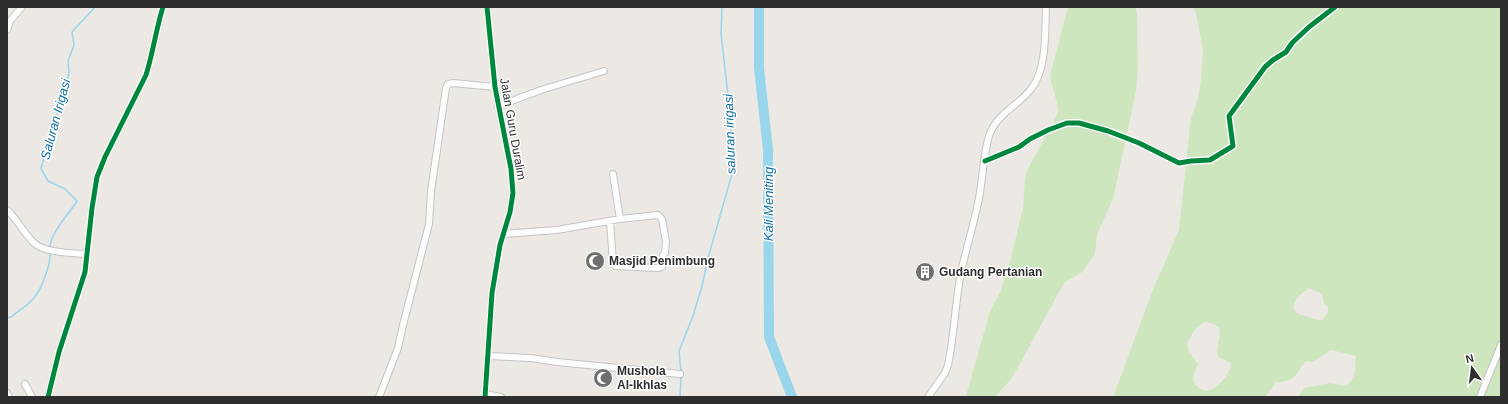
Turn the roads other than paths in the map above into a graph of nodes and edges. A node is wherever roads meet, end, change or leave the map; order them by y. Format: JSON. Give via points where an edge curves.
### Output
{"nodes":[{"id":1,"x":22,"y":7,"type":"edge"},
{"id":2,"x":163,"y":7,"type":"edge"},
{"id":3,"x":487,"y":7,"type":"edge"},
{"id":4,"x":1046,"y":7,"type":"edge"},
{"id":5,"x":1334,"y":7,"type":"edge"},
{"id":6,"x":7,"y":30,"type":"edge"},
{"id":7,"x":604,"y":71,"type":"dead end"},
{"id":8,"x":495,"y":87,"type":"junction"},
{"id":9,"x":498,"y":106,"type":"junction"},
{"id":10,"x":985,"y":161,"type":"junction"},
{"id":11,"x":614,"y":174,"type":"dead end"},
{"id":12,"x":7,"y":210,"type":"edge"},
{"id":13,"x":620,"y":219,"type":"junction"},
{"id":14,"x":610,"y":221,"type":"junction"},
{"id":15,"x":503,"y":234,"type":"junction"},
{"id":16,"x":87,"y":254,"type":"junction"},
{"id":17,"x":1501,"y":345,"type":"edge"},
{"id":18,"x":488,"y":356,"type":"junction"},
{"id":19,"x":680,"y":374,"type":"dead end"},
{"id":20,"x":25,"y":384,"type":"dead end"},
{"id":21,"x":7,"y":393,"type":"edge"},
{"id":22,"x":485,"y":396,"type":"edge"},
{"id":23,"x":9,"y":397,"type":"edge"},
{"id":24,"x":32,"y":397,"type":"edge"},
{"id":25,"x":48,"y":397,"type":"edge"},
{"id":26,"x":379,"y":397,"type":"edge"},
{"id":27,"x":501,"y":397,"type":"edge"},
{"id":28,"x":928,"y":397,"type":"edge"},
{"id":29,"x":1480,"y":397,"type":"edge"}],
"edges":[{"from":1,"to":6,"type":"street"},
{"from":2,"to":16,"type":"street","via":[[146,75],[97,177]]},
{"from":3,"to":8,"type":"street","name":"Jalan Guru Duralim"},
{"from":4,"to":10,"type":"street","via":[[1044,46],[1036,82],[1025,96],[996,122],[989,136]]},
{"from":5,"to":10,"type":"street","via":[[1309,27],[1286,52],[1271,61],[1260,74],[1229,116],[1233,146],[1210,160],[1176,163],[1140,143],[1108,131],[1079,123],[1066,123]]},
{"from":7,"to":9,"type":"street"},
{"from":8,"to":9,"type":"street","name":"Jalan Guru Duralim"},
{"from":8,"to":26,"type":"street","via":[[453,83],[448,84],[446,88],[431,191],[429,224],[398,348]]},
{"from":9,"to":15,"type":"street","name":"Jalan Guru Duralim","via":[[513,184],[512,203]]},
{"from":10,"to":28,"type":"street","via":[[960,278],[948,365]]},
{"from":11,"to":13,"type":"street"},
{"from":12,"to":16,"type":"street","via":[[30,240],[43,249]]},
{"from":13,"to":14,"type":"street"},
{"from":13,"to":14,"type":"street","via":[[657,215],[661,217],[666,248],[662,267],[615,266]]},
{"from":14,"to":15,"type":"street","via":[[546,231]]},
{"from":15,"to":18,"type":"street","name":"Jalan Guru Duralim","via":[[492,292]]},
{"from":16,"to":25,"type":"street","via":[[85,272],[59,352]]},
{"from":17,"to":29,"type":"street"},
{"from":18,"to":19,"type":"street","via":[[531,358]]},
{"from":18,"to":22,"type":"street","name":"Jalan Guru Duralim"},
{"from":20,"to":24,"type":"street"},
{"from":21,"to":23,"type":"street"},
{"from":22,"to":27,"type":"street"}]}
